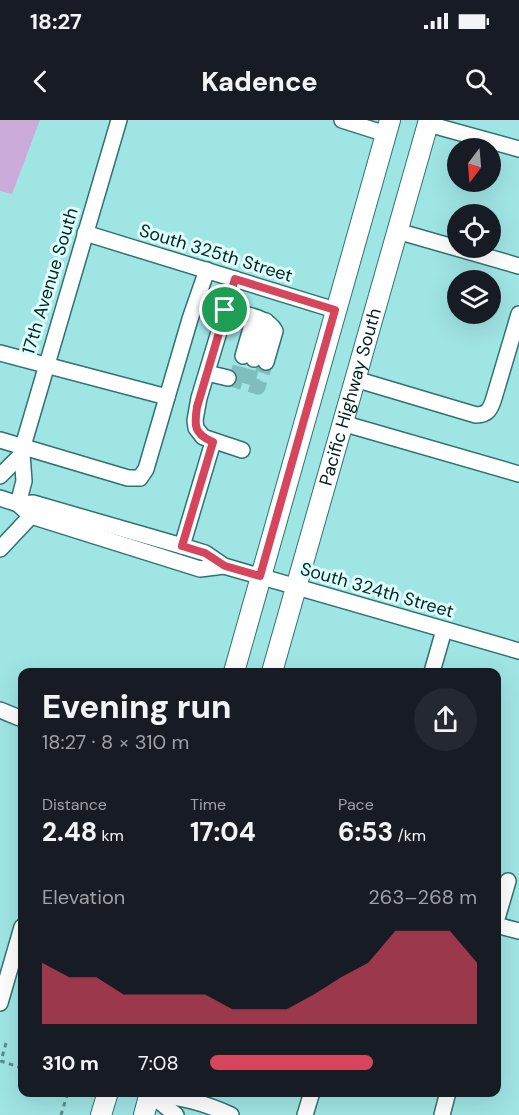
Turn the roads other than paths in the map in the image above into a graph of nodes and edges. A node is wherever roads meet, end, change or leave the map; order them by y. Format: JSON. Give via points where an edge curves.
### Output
{"nodes":[{"id":1,"x":119,"y":120,"type":"edge"},
{"id":2,"x":342,"y":120,"type":"edge"},
{"id":3,"x":429,"y":122,"type":"edge"},
{"id":4,"x":388,"y":127,"type":"edge"},
{"id":5,"x":519,"y":149,"type":"edge"},
{"id":6,"x":397,"y":231,"type":"junction"},
{"id":7,"x":85,"y":233,"type":"junction"},
{"id":8,"x":519,"y":266,"type":"edge"},
{"id":9,"x":207,"y":270,"type":"junction"},
{"id":10,"x":235,"y":279,"type":"junction"},
{"id":11,"x":225,"y":310,"type":"junction"},
{"id":12,"x":335,"y":310,"type":"junction"},
{"id":13,"x":519,"y":314,"type":"edge"},
{"id":14,"x":0,"y":353,"type":"edge"},
{"id":15,"x":254,"y":359,"type":"tunnel mouth"},
{"id":16,"x":46,"y":365,"type":"junction"},
{"id":17,"x":207,"y":373,"type":"junction"},
{"id":18,"x":228,"y":378,"type":"tunnel mouth"},
{"id":19,"x":355,"y":379,"type":"junction"},
{"id":20,"x":167,"y":397,"type":"junction"},
{"id":21,"x":342,"y":423,"type":"junction"},
{"id":22,"x":0,"y":440,"type":"edge"},
{"id":23,"x":213,"y":442,"type":"junction"},
{"id":24,"x":22,"y":450,"type":"junction"},
{"id":25,"x":242,"y":450,"type":"dead end"},
{"id":26,"x":519,"y":474,"type":"edge"},
{"id":27,"x":0,"y":476,"type":"edge"},
{"id":28,"x":0,"y":498,"type":"edge"},
{"id":29,"x":18,"y":504,"type":"junction"},
{"id":30,"x":31,"y":516,"type":"junction"},
{"id":31,"x":182,"y":546,"type":"junction"},
{"id":32,"x":0,"y":549,"type":"edge"},
{"id":33,"x":225,"y":566,"type":"junction"},
{"id":34,"x":260,"y":576,"type":"junction"},
{"id":35,"x":296,"y":587,"type":"junction"},
{"id":36,"x":444,"y":630,"type":"junction"},
{"id":37,"x":519,"y":651,"type":"edge"},
{"id":38,"x":235,"y":668,"type":"edge"},
{"id":39,"x":273,"y":668,"type":"edge"},
{"id":40,"x":433,"y":668,"type":"edge"},
{"id":41,"x":0,"y":710,"type":"edge"},
{"id":42,"x":18,"y":717,"type":"edge"},
{"id":43,"x":508,"y":881,"type":"edge"},
{"id":44,"x":501,"y":906,"type":"edge"},
{"id":45,"x":501,"y":925,"type":"edge"},
{"id":46,"x":519,"y":931,"type":"edge"},
{"id":47,"x":18,"y":941,"type":"edge"},
{"id":48,"x":0,"y":1003,"type":"edge"},
{"id":49,"x":106,"y":1097,"type":"edge"},
{"id":50,"x":148,"y":1097,"type":"edge"},
{"id":51,"x":155,"y":1097,"type":"edge"},
{"id":52,"x":182,"y":1097,"type":"edge"},
{"id":53,"x":310,"y":1097,"type":"edge"},
{"id":54,"x":447,"y":1097,"type":"edge"},
{"id":55,"x":101,"y":1115,"type":"edge"},
{"id":56,"x":144,"y":1115,"type":"edge"},
{"id":57,"x":176,"y":1115,"type":"edge"},
{"id":58,"x":231,"y":1115,"type":"edge"},
{"id":59,"x":305,"y":1115,"type":"edge"},
{"id":60,"x":442,"y":1115,"type":"edge"}],
"edges":[{"from":1,"to":7,"type":"street","name":"17th Avenue South"},
{"from":2,"to":4,"type":"street"},
{"from":3,"to":5,"type":"street"},
{"from":3,"to":6,"type":"main road","name":"Pacific Highway South"},
{"from":4,"to":12,"type":"main road","name":"Pacific Highway South"},
{"from":6,"to":8,"type":"street"},
{"from":6,"to":19,"type":"main road","name":"Pacific Highway South"},
{"from":7,"to":9,"type":"street","name":"South 325th Street"},
{"from":7,"to":16,"type":"street","name":"17th Avenue South"},
{"from":9,"to":10,"type":"street","name":"South 325th Street"},
{"from":9,"to":20,"type":"street"},
{"from":10,"to":11,"type":"street"},
{"from":10,"to":12,"type":"street","name":"South 325th Street"},
{"from":11,"to":15,"type":"street","via":[[260,319]]},
{"from":11,"to":17,"type":"street"},
{"from":12,"to":34,"type":"main road","name":"Pacific Highway South"},
{"from":13,"to":19,"type":"street","via":[[486,413],[476,415]]},
{"from":14,"to":16,"type":"street"},
{"from":16,"to":20,"type":"street"},
{"from":16,"to":24,"type":"street","name":"17th Avenue South"},
{"from":17,"to":18,"type":"street"},
{"from":17,"to":23,"type":"street","via":[[195,420],[201,436]]},
{"from":19,"to":21,"type":"main road","name":"Pacific Highway South"},
{"from":20,"to":24,"type":"street","via":[[140,478]]},
{"from":21,"to":26,"type":"street"},
{"from":21,"to":35,"type":"main road","name":"Pacific Highway South"},
{"from":22,"to":24,"type":"street"},
{"from":23,"to":25,"type":"street"},
{"from":23,"to":31,"type":"street"},
{"from":24,"to":27,"type":"street","name":"17th Avenue South"},
{"from":24,"to":29,"type":"street","name":"17th Avenue South","via":[[24,481]]},
{"from":28,"to":29,"type":"street","name":"South 324th Street"},
{"from":29,"to":30,"type":"street","name":"South 324th Street"},
{"from":29,"to":31,"type":"street","name":"South 324th Street","via":[[33,503]]},
{"from":30,"to":32,"type":"street"},
{"from":30,"to":33,"type":"street","name":"South 324th Street","via":[[200,568]]},
{"from":31,"to":33,"type":"street","name":"South 324th Street","via":[[205,553]]},
{"from":33,"to":34,"type":"street","name":"South 324th Street"},
{"from":34,"to":35,"type":"street","name":"South 324th Street"},
{"from":34,"to":38,"type":"main road","name":"Pacific Highway South"},
{"from":35,"to":36,"type":"street","name":"South 324th Street"},
{"from":35,"to":39,"type":"main road","name":"Pacific Highway South"},
{"from":36,"to":37,"type":"street","name":"South 324th Street"},
{"from":36,"to":40,"type":"street"},
{"from":41,"to":42,"type":"street"},
{"from":43,"to":44,"type":"street"},
{"from":45,"to":46,"type":"street"},
{"from":47,"to":48,"type":"street"},
{"from":49,"to":55,"type":"main road"},
{"from":50,"to":56,"type":"main road"},
{"from":51,"to":57,"type":"street"},
{"from":52,"to":58,"type":"street"},
{"from":53,"to":59,"type":"street"},
{"from":54,"to":60,"type":"street"}]}
